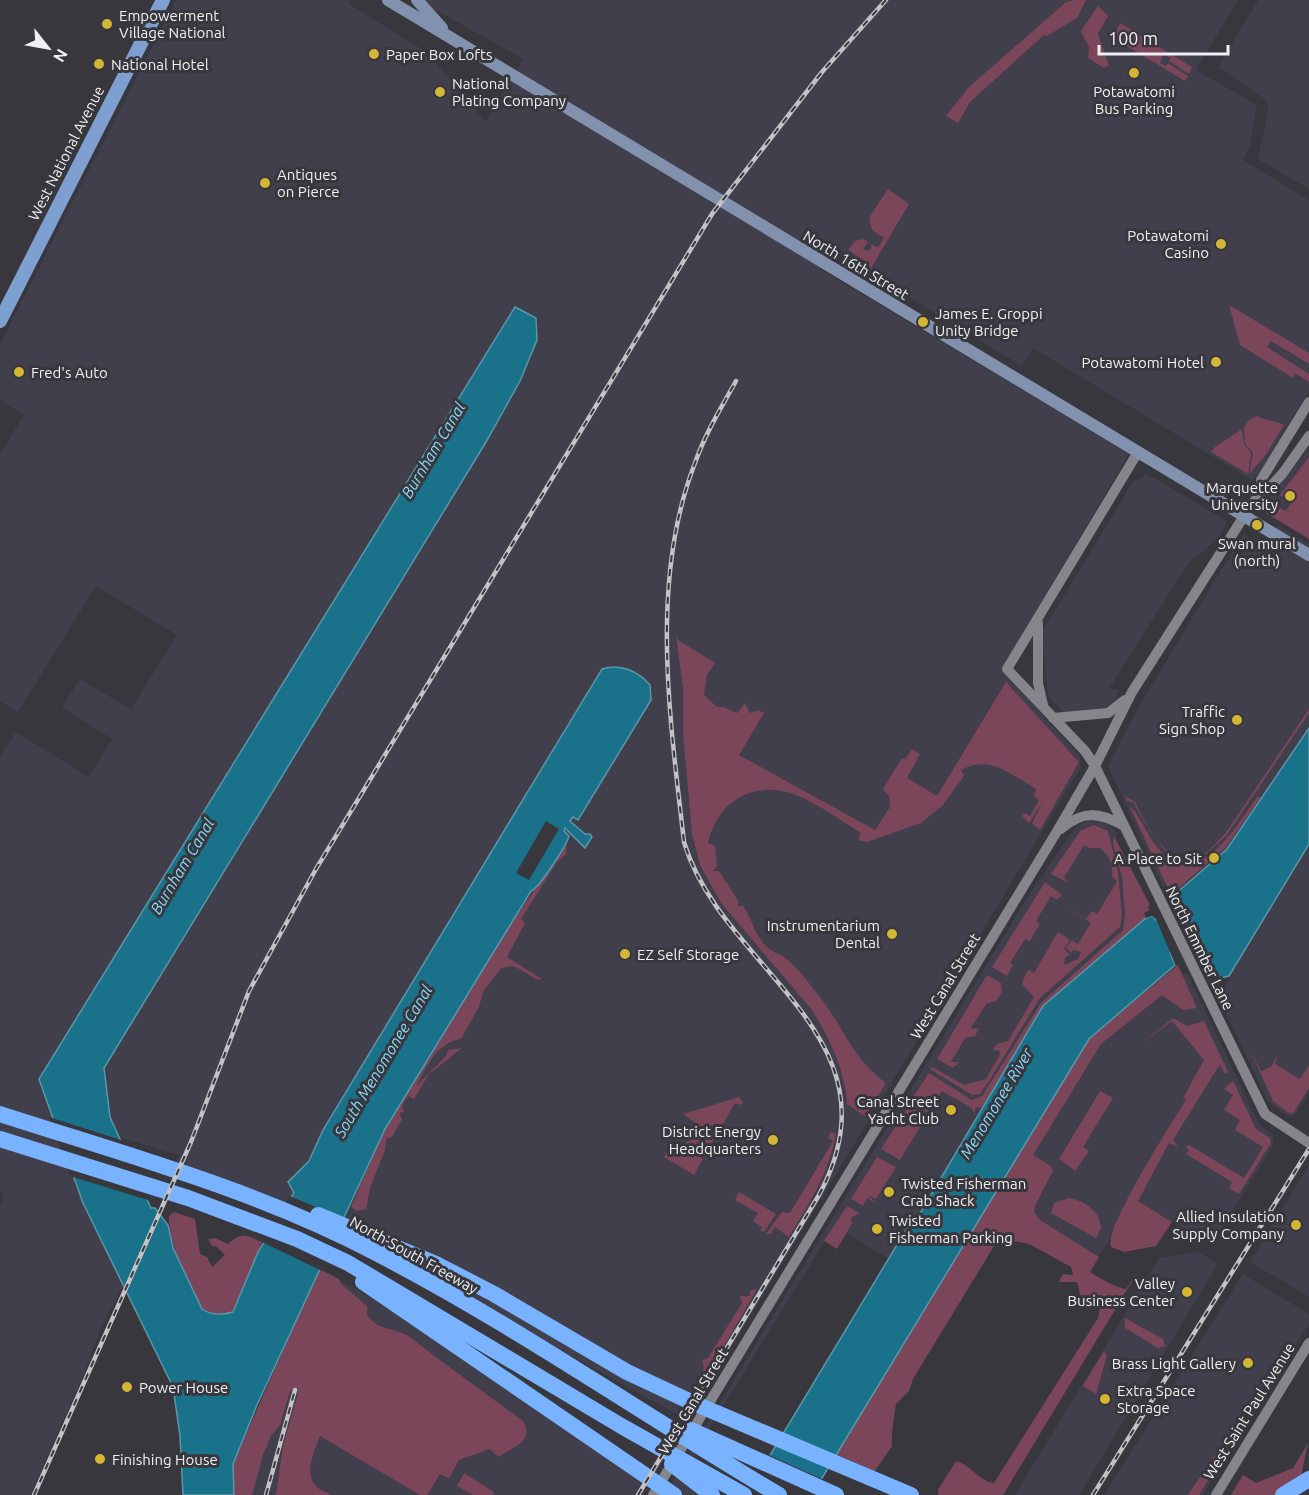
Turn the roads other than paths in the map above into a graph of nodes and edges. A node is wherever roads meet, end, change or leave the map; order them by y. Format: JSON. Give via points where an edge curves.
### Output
{"nodes":[{"id":1,"x":163,"y":0,"type":"edge"},
{"id":2,"x":388,"y":0,"type":"edge"},
{"id":3,"x":419,"y":2,"type":"edge"},
{"id":4,"x":451,"y":39,"type":"junction"},
{"id":5,"x":0,"y":321,"type":"edge"},
{"id":6,"x":1309,"y":402,"type":"edge"},
{"id":7,"x":1309,"y":436,"type":"edge"},
{"id":8,"x":1138,"y":452,"type":"junction"},
{"id":9,"x":1261,"y":492,"type":"junction"},
{"id":10,"x":1309,"y":555,"type":"edge"},
{"id":11,"x":1031,"y":640,"type":"junction"},
{"id":12,"x":1128,"y":699,"type":"junction"},
{"id":13,"x":1044,"y":708,"type":"junction"},
{"id":14,"x":1053,"y":718,"type":"junction"},
{"id":15,"x":1095,"y":766,"type":"junction"},
{"id":16,"x":1124,"y":826,"type":"junction"},
{"id":17,"x":1056,"y":833,"type":"junction"},
{"id":18,"x":0,"y":1114,"type":"edge"},
{"id":19,"x":0,"y":1139,"type":"edge"},
{"id":20,"x":1309,"y":1143,"type":"edge"},
{"id":21,"x":251,"y":1196,"type":"junction"},
{"id":22,"x":297,"y":1239,"type":"junction"},
{"id":23,"x":1309,"y":1343,"type":"edge"},
{"id":24,"x":620,"y":1396,"type":"junction"},
{"id":25,"x":623,"y":1427,"type":"junction"},
{"id":26,"x":1309,"y":1479,"type":"edge"},
{"id":27,"x":653,"y":1495,"type":"edge"},
{"id":28,"x":674,"y":1495,"type":"edge"},
{"id":29,"x":712,"y":1495,"type":"edge"},
{"id":30,"x":744,"y":1495,"type":"edge"},
{"id":31,"x":779,"y":1495,"type":"edge"},
{"id":32,"x":836,"y":1495,"type":"edge"},
{"id":33,"x":911,"y":1495,"type":"edge"},
{"id":34,"x":1215,"y":1495,"type":"edge"},
{"id":35,"x":1283,"y":1495,"type":"edge"}],
"edges":[{"from":1,"to":5,"type":"main road","name":"West National Avenue"},
{"from":2,"to":4,"type":"main road","name":"North 16th Street"},
{"from":3,"to":4,"type":"main road"},
{"from":4,"to":8,"type":"main road","name":"North 16th Street"},
{"from":6,"to":9,"type":"street","name":"West Canal Street","via":[[1262,480]]},
{"from":7,"to":9,"type":"street","name":"West Canal Street","via":[[1283,473]]},
{"from":8,"to":10,"type":"main road","name":"North 16th Street"},
{"from":8,"to":11,"type":"street","via":[[1039,615]]},
{"from":9,"to":12,"type":"street","name":"West Canal Street"},
{"from":11,"to":13,"type":"street"},
{"from":11,"to":13,"type":"street","name":"North Emmber Lane","via":[[1007,669]]},
{"from":12,"to":14,"type":"street","via":[[1108,713]]},
{"from":12,"to":15,"type":"street","name":"West Canal Street"},
{"from":13,"to":14,"type":"street","name":"North Emmber Lane"},
{"from":14,"to":15,"type":"street","name":"North Emmber Lane"},
{"from":15,"to":16,"type":"street","name":"North Emmber Lane"},
{"from":15,"to":17,"type":"street","name":"West Canal Street"},
{"from":16,"to":17,"type":"street","via":[[1102,815],[1087,814]]},
{"from":16,"to":20,"type":"street","name":"North Emmber Lane","via":[[1264,1114]]},
{"from":17,"to":27,"type":"street","name":"West Canal Street"},
{"from":18,"to":21,"type":"highway","name":"North-South Freeway"},
{"from":19,"to":22,"type":"highway","via":[[188,1198]]},
{"from":21,"to":24,"type":"highway","name":"North-South Freeway","via":[[374,1251]]},
{"from":21,"to":33,"type":"highway","via":[[391,1243],[494,1294],[627,1372]]},
{"from":22,"to":25,"type":"highway","via":[[398,1291]]},
{"from":22,"to":28,"type":"highway"},
{"from":23,"to":34,"type":"street","name":"West Saint Paul Avenue"},
{"from":24,"to":31,"type":"highway","name":"North-South Freeway"},
{"from":24,"to":32,"type":"highway"},
{"from":25,"to":29,"type":"highway"},
{"from":25,"to":30,"type":"highway"},
{"from":26,"to":35,"type":"highway"}]}
